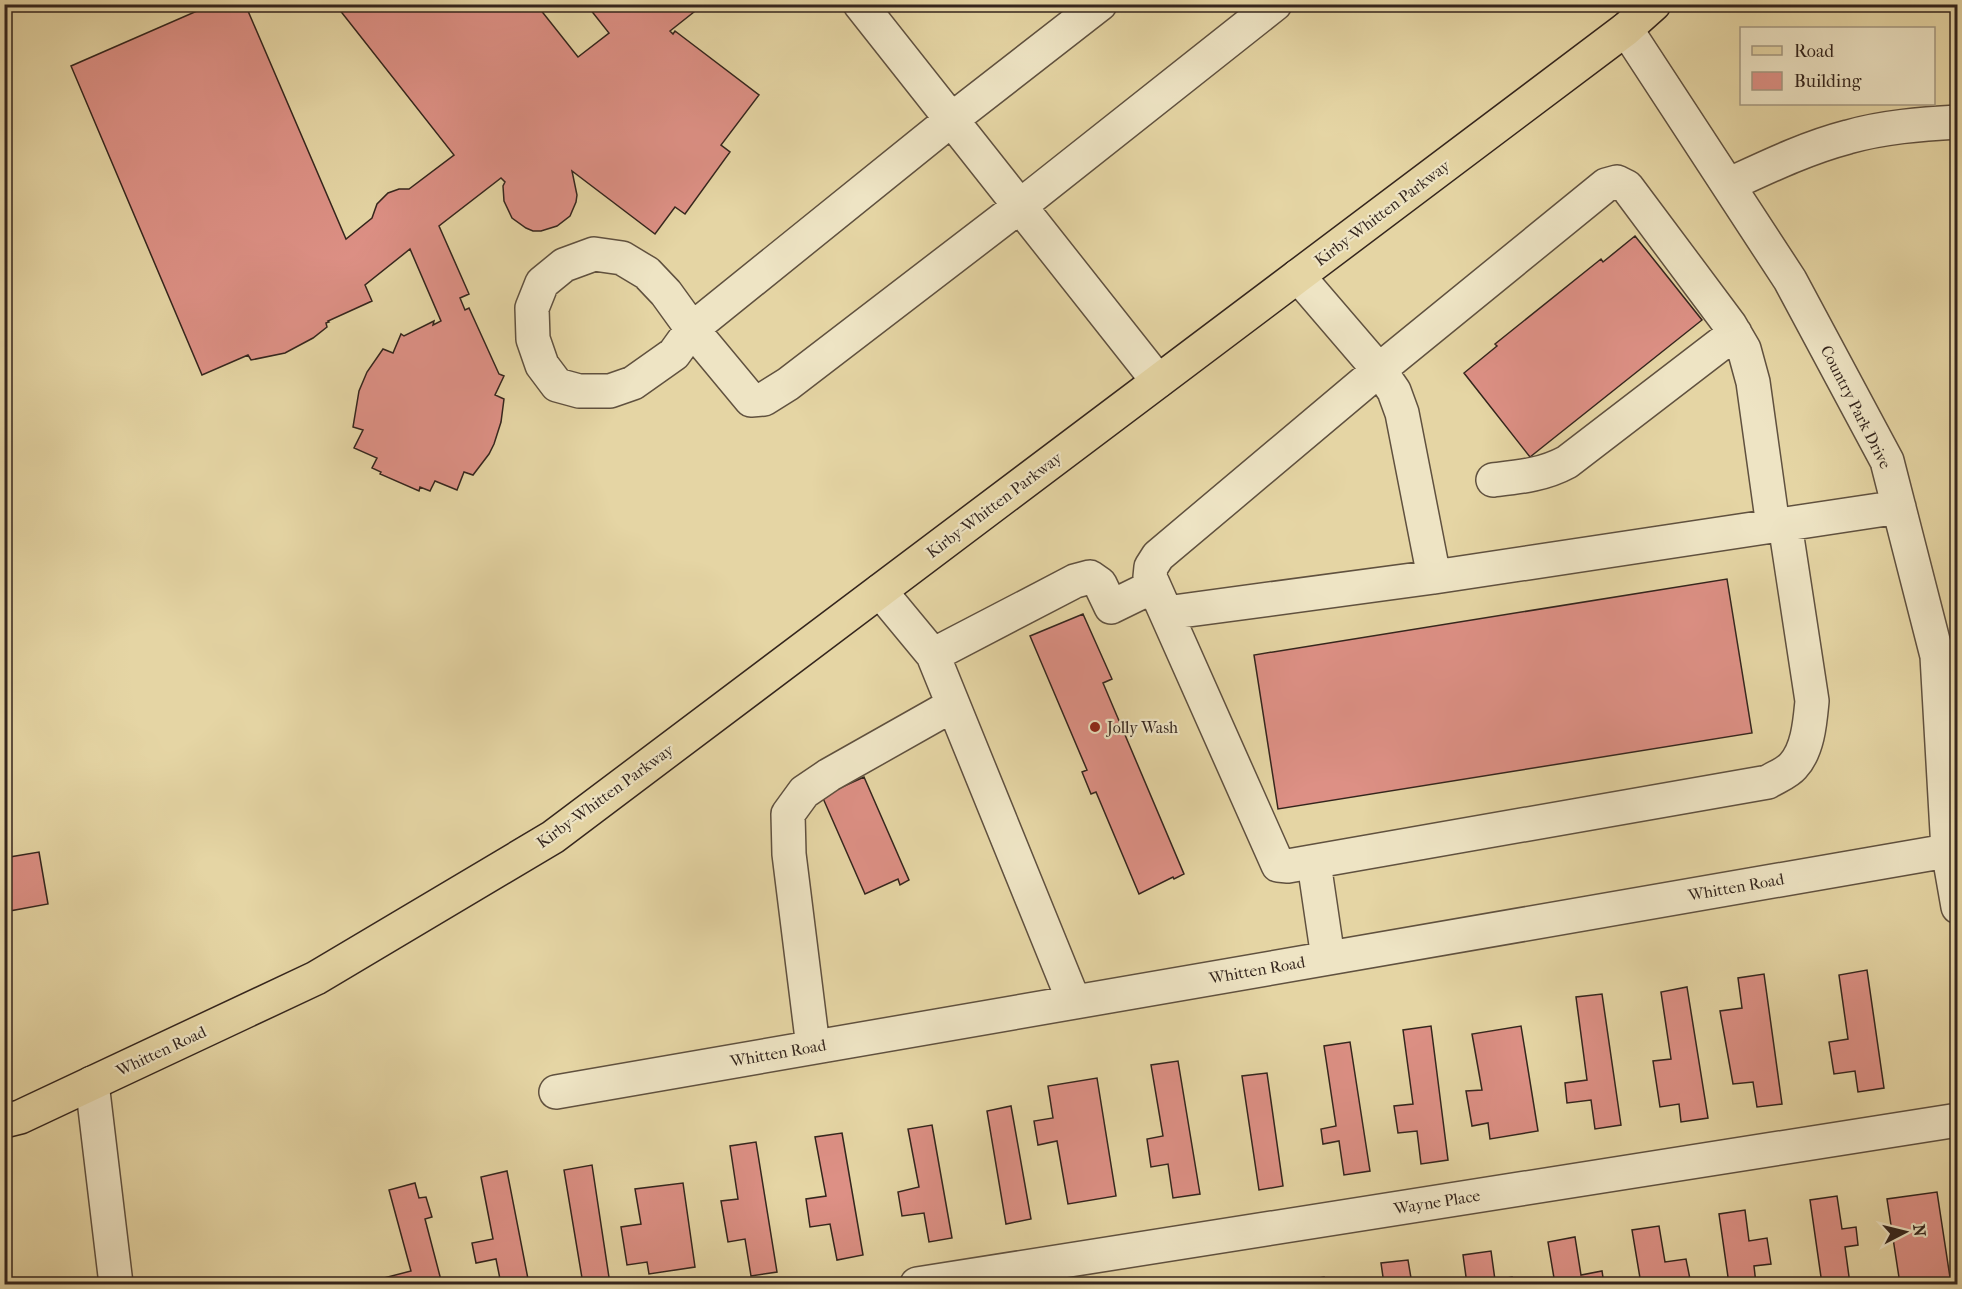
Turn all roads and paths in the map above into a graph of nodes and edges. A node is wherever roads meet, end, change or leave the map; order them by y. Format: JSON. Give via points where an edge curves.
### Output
{"nodes":[{"id":1,"x":860,"y":4,"type":"edge"},
{"id":2,"x":1100,"y":4,"type":"edge"},
{"id":3,"x":1275,"y":4,"type":"edge"},
{"id":4,"x":1634,"y":15,"type":"edge"},
{"id":5,"x":951,"y":120,"type":"junction"},
{"id":6,"x":1958,"y":122,"type":"edge"},
{"id":7,"x":1728,"y":185,"type":"junction"},
{"id":8,"x":1020,"y":206,"type":"junction"},
{"id":9,"x":1298,"y":276,"type":"junction"},
{"id":10,"x":692,"y":329,"type":"junction"},
{"id":11,"x":1735,"y":333,"type":"junction"},
{"id":12,"x":1379,"y":370,"type":"junction"},
{"id":13,"x":1158,"y":381,"type":"junction"},
{"id":14,"x":1492,"y":480,"type":"dead end"},
{"id":15,"x":1899,"y":507,"type":"junction"},
{"id":16,"x":1779,"y":525,"type":"junction"},
{"id":17,"x":1434,"y":577,"type":"junction"},
{"id":18,"x":880,"y":591,"type":"junction"},
{"id":19,"x":1160,"y":600,"type":"junction"},
{"id":20,"x":933,"y":655,"type":"junction"},
{"id":21,"x":952,"y":705,"type":"junction"},
{"id":22,"x":1953,"y":850,"type":"edge"},
{"id":23,"x":1314,"y":862,"type":"junction"},
{"id":24,"x":1958,"y":907,"type":"edge"},
{"id":25,"x":1328,"y":958,"type":"junction"},
{"id":26,"x":316,"y":978,"type":"joint"},
{"id":27,"x":1074,"y":1002,"type":"junction"},
{"id":28,"x":813,"y":1047,"type":"junction"},
{"id":29,"x":92,"y":1083,"type":"junction"},
{"id":30,"x":556,"y":1092,"type":"dead end"},
{"id":31,"x":1958,"y":1120,"type":"edge"},
{"id":32,"x":4,"y":1121,"type":"edge"},
{"id":33,"x":116,"y":1284,"type":"edge"},
{"id":34,"x":917,"y":1284,"type":"edge"}],
"edges":[{"from":1,"to":5,"type":"street"},
{"from":2,"to":5,"type":"street"},
{"from":3,"to":8,"type":"street"},
{"from":4,"to":7,"type":"street","name":"Country Park Drive"},
{"from":4,"to":9,"type":"main road","name":"Kirby-Whitten Parkway"},
{"from":5,"to":8,"type":"street"},
{"from":5,"to":10,"type":"street"},
{"from":6,"to":7,"type":"street","via":[[1848,136],[1783,159]]},
{"from":7,"to":15,"type":"street","name":"Country Park Drive","via":[[1790,280],[1882,451]]},
{"from":8,"to":10,"type":"street","via":[[764,399],[751,400]]},
{"from":8,"to":13,"type":"street"},
{"from":9,"to":12,"type":"street"},
{"from":9,"to":13,"type":"main road","name":"Kirby-Whitten Parkway"},
{"from":10,"to":10,"type":"street","via":[[674,354],[633,383],[610,391],[579,392],[557,386],[542,365],[533,339],[532,308],[542,283],[564,265],[594,254],[622,258],[647,273]]},
{"from":11,"to":12,"type":"street","via":[[1627,187],[1617,182],[1606,185]]},
{"from":11,"to":14,"type":"street","via":[[1567,462],[1538,474]]},
{"from":11,"to":16,"type":"street","via":[[1753,382]]},
{"from":12,"to":17,"type":"street","via":[[1394,391],[1402,413]]},
{"from":12,"to":19,"type":"street","via":[[1158,556],[1150,577]]},
{"from":13,"to":18,"type":"main road","name":"Kirby-Whitten Parkway"},
{"from":15,"to":16,"type":"street"},
{"from":15,"to":22,"type":"street","name":"Country Park Drive","via":[[1936,656]]},
{"from":16,"to":17,"type":"street"},
{"from":16,"to":23,"type":"street","via":[[1812,701],[1803,749],[1792,767],[1768,782]]},
{"from":17,"to":19,"type":"street"},
{"from":18,"to":20,"type":"street"},
{"from":18,"to":26,"type":"main road","name":"Kirby-Whitten Parkway","via":[[553,837]]},
{"from":19,"to":20,"type":"street","via":[[1111,607],[1100,584],[1090,577],[1075,581]]},
{"from":19,"to":23,"type":"street","via":[[1278,865]]},
{"from":20,"to":21,"type":"street"},
{"from":21,"to":27,"type":"street"},
{"from":21,"to":28,"type":"street","via":[[812,786],[788,814],[789,854]]},
{"from":22,"to":24,"type":"street","name":"Country Park Drive"},
{"from":22,"to":25,"type":"street","name":"Whitten Road"},
{"from":23,"to":25,"type":"street"},
{"from":25,"to":27,"type":"street","name":"Whitten Road"},
{"from":26,"to":29,"type":"main road","name":"Whitten Road"},
{"from":27,"to":28,"type":"street","name":"Whitten Road"},
{"from":28,"to":30,"type":"street","name":"Whitten Road"},
{"from":29,"to":32,"type":"main road","name":"Whitten Road"},
{"from":29,"to":33,"type":"street"},
{"from":31,"to":34,"type":"street","name":"Wayne Place"}]}
